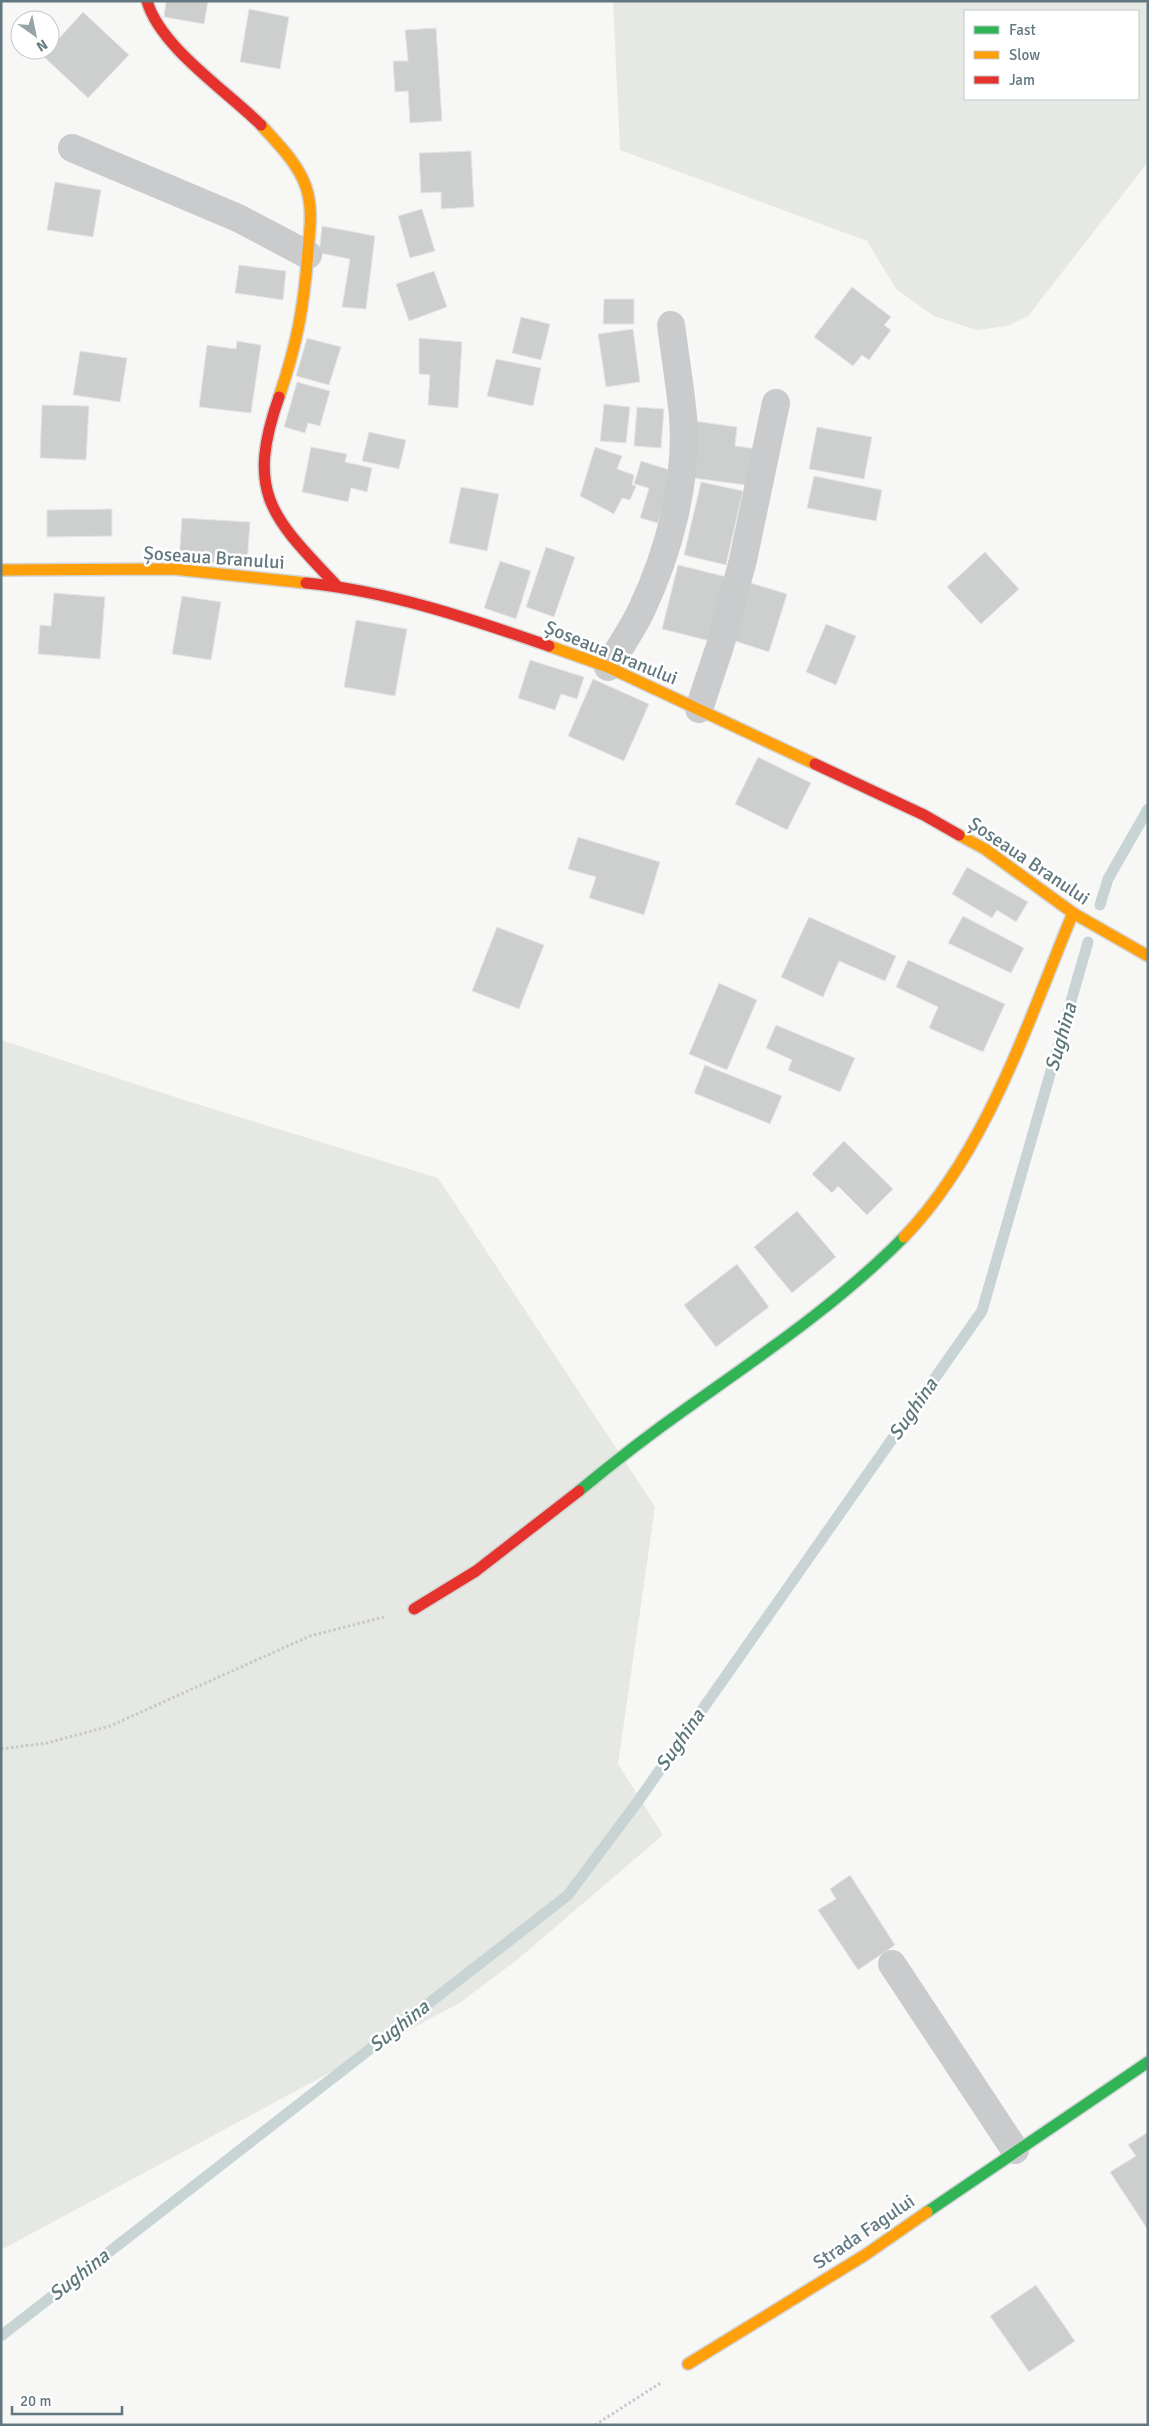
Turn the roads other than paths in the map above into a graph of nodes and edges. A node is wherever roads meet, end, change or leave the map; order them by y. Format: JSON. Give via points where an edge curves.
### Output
{"nodes":[{"id":1,"x":147,"y":1,"type":"edge"},
{"id":2,"x":72,"y":148,"type":"dead end"},
{"id":3,"x":308,"y":255,"type":"junction"},
{"id":4,"x":671,"y":325,"type":"dead end"},
{"id":5,"x":776,"y":403,"type":"dead end"},
{"id":6,"x":1,"y":570,"type":"edge"},
{"id":7,"x":337,"y":586,"type":"junction"},
{"id":8,"x":608,"y":667,"type":"junction"},
{"id":9,"x":699,"y":709,"type":"junction"},
{"id":10,"x":1073,"y":913,"type":"junction"},
{"id":11,"x":1148,"y":956,"type":"edge"},
{"id":12,"x":414,"y":1609,"type":"road end"},
{"id":13,"x":892,"y":1964,"type":"dead end"},
{"id":14,"x":1148,"y":2062,"type":"edge"},
{"id":15,"x":1015,"y":2150,"type":"junction"},
{"id":16,"x":688,"y":2364,"type":"road end"}],
"edges":[{"from":1,"to":3,"type":"street","via":[[150,13],[164,34],[262,128],[288,156],[302,178],[311,204]]},
{"from":2,"to":3,"type":"street","via":[[238,218]]},
{"from":3,"to":7,"type":"street","via":[[296,342],[268,437],[262,476],[269,500],[285,530]]},
{"from":4,"to":8,"type":"street","via":[[683,417],[681,471],[673,522],[641,611]]},
{"from":5,"to":9,"type":"street","via":[[743,560]]},
{"from":6,"to":7,"type":"street","name":"Șoseaua Branului","via":[[173,569]]},
{"from":7,"to":8,"type":"street","name":"Șoseaua Branului","via":[[467,618]]},
{"from":8,"to":9,"type":"street","name":"Șoseaua Branului"},
{"from":9,"to":10,"type":"street","name":"Șoseaua Branului","via":[[924,815],[985,849]]},
{"from":10,"to":11,"type":"street","name":"Șoseaua Branului"},
{"from":10,"to":12,"type":"street","via":[[971,1143],[937,1198],[895,1249],[836,1300],[649,1435],[524,1537],[444,1593]]},
{"from":13,"to":15,"type":"street"},
{"from":14,"to":15,"type":"street","name":"Strada Fagului"},
{"from":15,"to":16,"type":"street","name":"Strada Fagului","via":[[866,2255]]}]}
